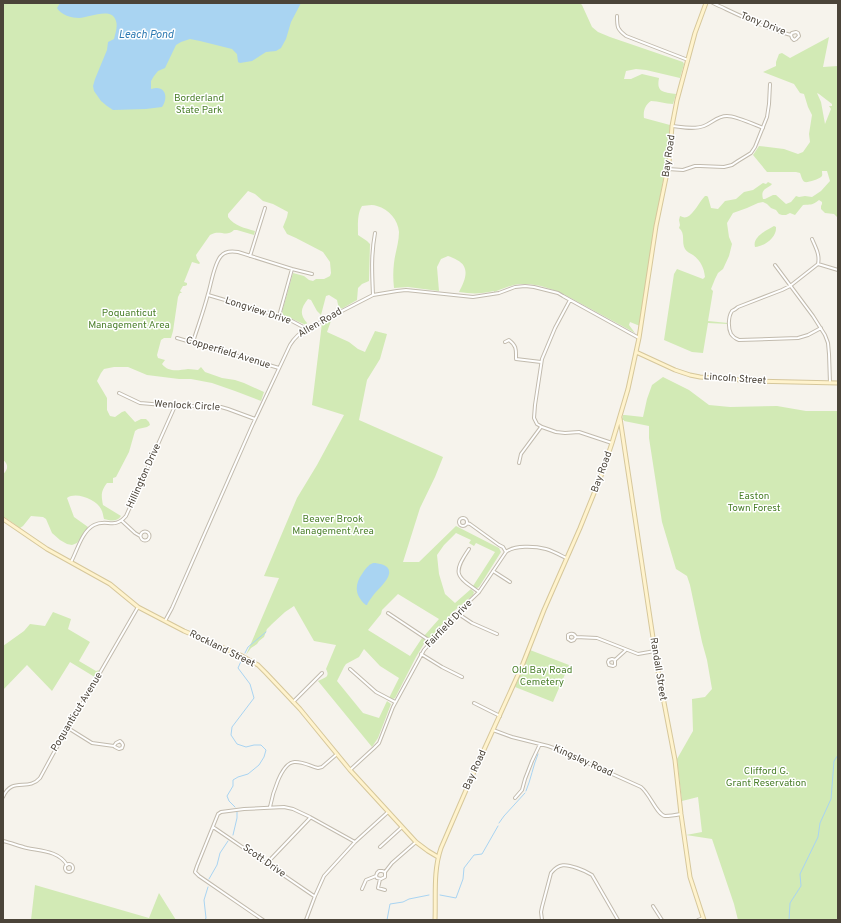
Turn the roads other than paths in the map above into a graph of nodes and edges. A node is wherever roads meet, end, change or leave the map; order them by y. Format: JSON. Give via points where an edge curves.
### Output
{"nodes":[{"id":1,"x":706,"y":3,"type":"edge"},
{"id":2,"x":713,"y":3,"type":"edge"},
{"id":3,"x":617,"y":16,"type":"dead end"},
{"id":4,"x":791,"y":34,"type":"junction"},
{"id":5,"x":688,"y":60,"type":"junction"},
{"id":6,"x":770,"y":84,"type":"dead end"},
{"id":7,"x":672,"y":126,"type":"junction"},
{"id":8,"x":763,"y":128,"type":"junction"},
{"id":9,"x":668,"y":169,"type":"junction"},
{"id":10,"x":265,"y":208,"type":"dead end"},
{"id":11,"x":376,"y":233,"type":"dead end"},
{"id":12,"x":812,"y":239,"type":"dead end"},
{"id":13,"x":250,"y":256,"type":"junction"},
{"id":14,"x":818,"y":264,"type":"junction"},
{"id":15,"x":774,"y":265,"type":"dead end"},
{"id":16,"x":292,"y":269,"type":"junction"},
{"id":17,"x":838,"y":270,"type":"edge"},
{"id":18,"x":312,"y":274,"type":"dead end"},
{"id":19,"x":790,"y":286,"type":"junction"},
{"id":20,"x":208,"y":295,"type":"junction"},
{"id":21,"x":373,"y":295,"type":"junction"},
{"id":22,"x":570,"y":300,"type":"junction"},
{"id":23,"x":278,"y":316,"type":"junction"},
{"id":24,"x":821,"y":328,"type":"junction"},
{"id":25,"x":307,"y":329,"type":"junction"},
{"id":26,"x":177,"y":338,"type":"dead end"},
{"id":27,"x":639,"y":338,"type":"junction"},
{"id":28,"x":193,"y":342,"type":"junction"},
{"id":29,"x":505,"y":342,"type":"dead end"},
{"id":30,"x":636,"y":352,"type":"junction"},
{"id":31,"x":541,"y":362,"type":"junction"},
{"id":32,"x":279,"y":368,"type":"junction"},
{"id":33,"x":830,"y":383,"type":"junction"},
{"id":34,"x":838,"y":383,"type":"edge"},
{"id":35,"x":119,"y":393,"type":"dead end"},
{"id":36,"x":175,"y":406,"type":"junction"},
{"id":37,"x":620,"y":416,"type":"junction"},
{"id":38,"x":255,"y":419,"type":"junction"},
{"id":39,"x":542,"y":427,"type":"junction"},
{"id":40,"x":612,"y":444,"type":"junction"},
{"id":41,"x":519,"y":463,"type":"dead end"},
{"id":42,"x":3,"y":519,"type":"edge"},
{"id":43,"x":122,"y":520,"type":"junction"},
{"id":44,"x":467,"y":523,"type":"junction"},
{"id":45,"x":140,"y":536,"type":"junction"},
{"id":46,"x":469,"y":549,"type":"dead end"},
{"id":47,"x":506,"y":552,"type":"junction"},
{"id":48,"x":566,"y":558,"type":"junction"},
{"id":49,"x":71,"y":562,"type":"junction"},
{"id":50,"x":493,"y":571,"type":"junction"},
{"id":51,"x":510,"y":582,"type":"dead end"},
{"id":52,"x":479,"y":592,"type":"junction"},
{"id":53,"x":138,"y":607,"type":"junction"},
{"id":54,"x":388,"y":613,"type":"dead end"},
{"id":55,"x":457,"y":613,"type":"junction"},
{"id":56,"x":165,"y":621,"type":"junction"},
{"id":57,"x":497,"y":634,"type":"dead end"},
{"id":58,"x":576,"y":637,"type":"junction"},
{"id":59,"x":431,"y":641,"type":"junction"},
{"id":60,"x":626,"y":650,"type":"junction"},
{"id":61,"x":655,"y":651,"type":"junction"},
{"id":62,"x":421,"y":654,"type":"junction"},
{"id":63,"x":615,"y":660,"type":"dead end"},
{"id":64,"x":350,"y":669,"type":"dead end"},
{"id":65,"x":322,"y":673,"type":"dead end"},
{"id":66,"x":462,"y":676,"type":"dead end"},
{"id":67,"x":293,"y":702,"type":"junction"},
{"id":68,"x":474,"y":702,"type":"dead end"},
{"id":69,"x":396,"y":703,"type":"junction"},
{"id":70,"x":500,"y":716,"type":"junction"},
{"id":71,"x":68,"y":728,"type":"junction"},
{"id":72,"x":493,"y":730,"type":"junction"},
{"id":73,"x":540,"y":744,"type":"junction"},
{"id":74,"x":114,"y":746,"type":"junction"},
{"id":75,"x":337,"y":754,"type":"junction"},
{"id":76,"x":350,"y":770,"type":"junction"},
{"id":77,"x":3,"y":797,"type":"edge"},
{"id":78,"x":515,"y":798,"type":"dead end"},
{"id":79,"x":270,"y":807,"type":"junction"},
{"id":80,"x":388,"y":812,"type":"junction"},
{"id":81,"x":681,"y":814,"type":"junction"},
{"id":82,"x":310,"y":817,"type":"junction"},
{"id":83,"x":213,"y":827,"type":"junction"},
{"id":84,"x":402,"y":827,"type":"junction"},
{"id":85,"x":3,"y":842,"type":"edge"},
{"id":86,"x":355,"y":842,"type":"junction"},
{"id":87,"x":416,"y":842,"type":"junction"},
{"id":88,"x":380,"y":847,"type":"dead end"},
{"id":89,"x":438,"y":857,"type":"junction"},
{"id":90,"x":267,"y":863,"type":"junction"},
{"id":91,"x":67,"y":865,"type":"dead end"},
{"id":92,"x":385,"y":872,"type":"junction"},
{"id":93,"x":376,"y":876,"type":"junction"},
{"id":94,"x":380,"y":879,"type":"junction"},
{"id":95,"x":362,"y":889,"type":"dead end"},
{"id":96,"x":385,"y":890,"type":"dead end"},
{"id":97,"x":315,"y":896,"type":"junction"},
{"id":98,"x":653,"y":906,"type":"dead end"},
{"id":99,"x":704,"y":919,"type":"edge"},
{"id":100,"x":263,"y":920,"type":"edge"},
{"id":101,"x":306,"y":920,"type":"edge"},
{"id":102,"x":434,"y":920,"type":"edge"},
{"id":103,"x":542,"y":920,"type":"edge"},
{"id":104,"x":618,"y":920,"type":"edge"},
{"id":105,"x":662,"y":920,"type":"edge"},
{"id":106,"x":698,"y":920,"type":"edge"}],
"edges":[{"from":1,"to":5,"type":"street","name":"Bay Road"},
{"from":2,"to":4,"type":"street","name":"Tony Drive","via":[[764,26]]},
{"from":3,"to":5,"type":"street","via":[[617,27],[626,36]]},
{"from":4,"to":4,"type":"street","name":"Tony Drive","via":[[794,40],[799,36],[794,31]]},
{"from":5,"to":7,"type":"street","name":"Bay Road"},
{"from":6,"to":8,"type":"street","via":[[767,117]]},
{"from":7,"to":8,"type":"street","via":[[698,128],[726,116]]},
{"from":7,"to":9,"type":"street","name":"Bay Road"},
{"from":8,"to":9,"type":"street","via":[[752,152],[732,165]]},
{"from":9,"to":27,"type":"street","name":"Bay Road","via":[[654,238]]},
{"from":10,"to":13,"type":"street"},
{"from":11,"to":21,"type":"street","via":[[372,265]]},
{"from":12,"to":14,"type":"street","via":[[818,253]]},
{"from":13,"to":16,"type":"street"},
{"from":13,"to":20,"type":"street","via":[[232,251],[222,255],[216,266]]},
{"from":14,"to":17,"type":"street"},
{"from":14,"to":19,"type":"street"},
{"from":15,"to":19,"type":"street"},
{"from":16,"to":18,"type":"street"},
{"from":16,"to":23,"type":"street"},
{"from":19,"to":24,"type":"street"},
{"from":19,"to":24,"type":"street","via":[[732,311],[729,322],[732,335],[739,340],[798,338]]},
{"from":20,"to":23,"type":"street","name":"Longview Drive"},
{"from":20,"to":28,"type":"street"},
{"from":21,"to":22,"type":"street","name":"Allen Road","via":[[406,290],[473,297],[499,294],[525,286],[558,293]]},
{"from":21,"to":25,"type":"street","name":"Allen Road"},
{"from":22,"to":27,"type":"street","name":"Allen Road"},
{"from":22,"to":31,"type":"street"},
{"from":23,"to":25,"type":"street","name":"Longview Drive"},
{"from":24,"to":33,"type":"street","via":[[828,343]]},
{"from":25,"to":32,"type":"street","name":"Allen Road","via":[[293,340]]},
{"from":26,"to":28,"type":"street","name":"Copperfield Avenue"},
{"from":27,"to":30,"type":"street","name":"Bay Road"},
{"from":28,"to":32,"type":"street","name":"Copperfield Avenue"},
{"from":29,"to":31,"type":"street","via":[[509,340],[514,343],[516,359]]},
{"from":30,"to":33,"type":"street","name":"Lincoln Street","via":[[695,376],[756,382]]},
{"from":30,"to":37,"type":"street","name":"Bay Road"},
{"from":31,"to":39,"type":"street","via":[[534,414],[535,421]]},
{"from":32,"to":38,"type":"street","name":"Allen Road"},
{"from":33,"to":34,"type":"street","name":"Lincoln Street"},
{"from":35,"to":36,"type":"street","name":"Wenlock Circle","via":[[140,403]]},
{"from":36,"to":38,"type":"street","name":"Wenlock Circle","via":[[221,407]]},
{"from":36,"to":43,"type":"street","name":"Hillington Drive"},
{"from":37,"to":40,"type":"street","name":"Bay Road"},
{"from":37,"to":61,"type":"street","name":"Randall Street"},
{"from":38,"to":56,"type":"street","name":"Allen Road"},
{"from":39,"to":40,"type":"street","via":[[556,432],[579,432]]},
{"from":39,"to":41,"type":"street","via":[[521,454]]},
{"from":40,"to":48,"type":"street","name":"Bay Road"},
{"from":42,"to":49,"type":"street","name":"Rockland Street"},
{"from":43,"to":45,"type":"street"},
{"from":43,"to":49,"type":"street","name":"Hillington Drive","via":[[116,523],[98,523],[89,528]]},
{"from":44,"to":44,"type":"street","via":[[464,518],[459,520],[461,526]]},
{"from":44,"to":47,"type":"street"},
{"from":45,"to":45,"type":"street","via":[[145,532],[149,536],[147,540]]},
{"from":46,"to":52,"type":"street","via":[[459,565],[458,574],[463,581]]},
{"from":47,"to":48,"type":"street","via":[[518,547],[542,548]]},
{"from":47,"to":50,"type":"street","name":"Fairfield Drive"},
{"from":48,"to":70,"type":"street","name":"Bay Road"},
{"from":49,"to":53,"type":"street","name":"Rockland Street","via":[[110,584]]},
{"from":50,"to":51,"type":"street"},
{"from":50,"to":52,"type":"street","name":"Fairfield Drive"},
{"from":52,"to":55,"type":"street","name":"Fairfield Drive"},
{"from":53,"to":56,"type":"street","name":"Rockland Street"},
{"from":53,"to":71,"type":"street","name":"Poquanticut Avenue"},
{"from":54,"to":59,"type":"street"},
{"from":55,"to":57,"type":"street"},
{"from":55,"to":59,"type":"street","name":"Fairfield Drive"},
{"from":56,"to":67,"type":"street","name":"Rockland Street","via":[[254,663]]},
{"from":58,"to":58,"type":"street","via":[[571,633],[568,639],[571,641]]},
{"from":58,"to":60,"type":"street","via":[[597,638]]},
{"from":59,"to":62,"type":"street","name":"Fairfield Drive"},
{"from":60,"to":61,"type":"street","via":[[638,654]]},
{"from":60,"to":63,"type":"street"},
{"from":61,"to":81,"type":"street","name":"Randall Street","via":[[675,760]]},
{"from":62,"to":66,"type":"street"},
{"from":62,"to":69,"type":"street","name":"Fairfield Drive"},
{"from":64,"to":69,"type":"street","via":[[376,692]]},
{"from":65,"to":67,"type":"street"},
{"from":67,"to":75,"type":"street","name":"Rockland Street"},
{"from":68,"to":70,"type":"street"},
{"from":69,"to":76,"type":"street","name":"Fairfield Drive","via":[[379,743]]},
{"from":70,"to":72,"type":"street","name":"Bay Road"},
{"from":71,"to":74,"type":"street","via":[[92,743]]},
{"from":71,"to":77,"type":"street","name":"Poquanticut Avenue","via":[[38,780],[32,784],[11,787]]},
{"from":72,"to":73,"type":"street","name":"Kingsley Road"},
{"from":72,"to":89,"type":"street","name":"Bay Road"},
{"from":73,"to":78,"type":"street","via":[[522,790]]},
{"from":73,"to":81,"type":"street","name":"Kingsley Road","via":[[641,787],[663,815]]},
{"from":74,"to":74,"type":"street","via":[[116,742],[122,742],[123,746],[119,749]]},
{"from":75,"to":76,"type":"street","name":"Rockland Street"},
{"from":75,"to":79,"type":"street","via":[[318,768],[295,761],[287,764],[276,785]]},
{"from":76,"to":80,"type":"street","name":"Rockland Street"},
{"from":79,"to":82,"type":"street","via":[[284,806]]},
{"from":79,"to":83,"type":"street","via":[[221,812],[216,817]]},
{"from":80,"to":84,"type":"street","name":"Rockland Street"},
{"from":80,"to":86,"type":"street"},
{"from":81,"to":99,"type":"street","name":"Randall Street","via":[[690,877]]},
{"from":82,"to":86,"type":"street"},
{"from":82,"to":90,"type":"street"},
{"from":83,"to":90,"type":"street","name":"Scott Drive"},
{"from":83,"to":100,"type":"street","via":[[195,872]]},
{"from":84,"to":87,"type":"street","name":"Rockland Street"},
{"from":84,"to":88,"type":"street"},
{"from":85,"to":91,"type":"street","via":[[50,852]]},
{"from":86,"to":97,"type":"street","via":[[324,876]]},
{"from":87,"to":89,"type":"street","name":"Rockland Street"},
{"from":87,"to":92,"type":"street"},
{"from":89,"to":102,"type":"street","name":"Bay Road"},
{"from":90,"to":97,"type":"street","name":"Scott Drive"},
{"from":92,"to":93,"type":"street","via":[[379,871]]},
{"from":92,"to":94,"type":"street","via":[[385,877]]},
{"from":93,"to":94,"type":"street"},
{"from":93,"to":95,"type":"street","via":[[366,880]]},
{"from":94,"to":96,"type":"street","via":[[378,888]]},
{"from":97,"to":101,"type":"street"},
{"from":98,"to":105,"type":"street"},
{"from":99,"to":106,"type":"street"},
{"from":103,"to":104,"type":"street","via":[[541,912],[551,873],[564,865],[592,875]]}]}
